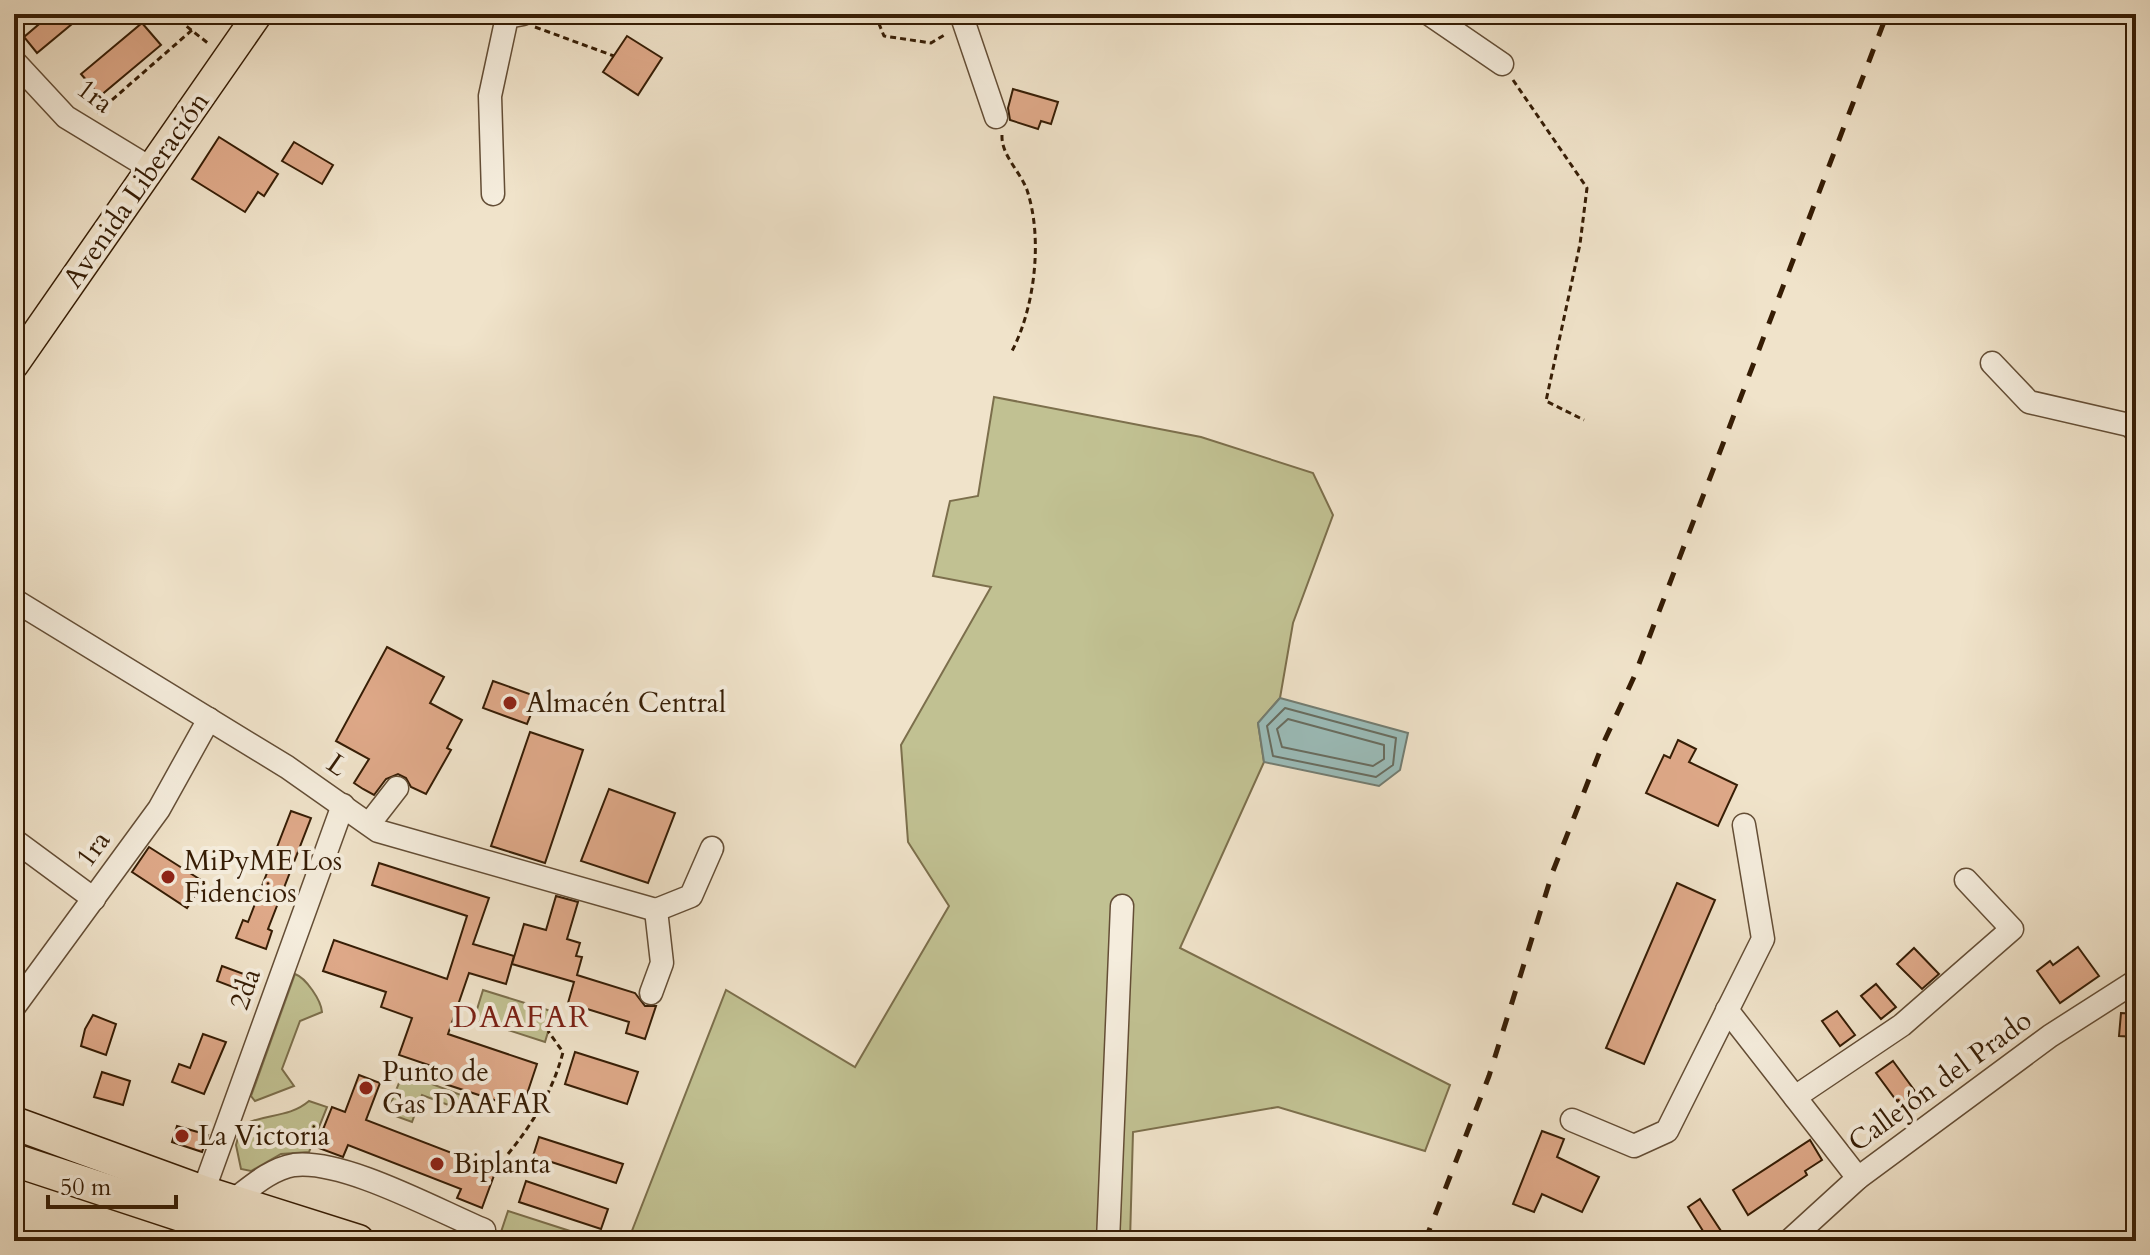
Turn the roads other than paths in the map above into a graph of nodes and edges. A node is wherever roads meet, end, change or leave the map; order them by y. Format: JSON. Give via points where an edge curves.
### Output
{"nodes":[{"id":1,"x":258,"y":14,"type":"edge"},
{"id":2,"x":961,"y":14,"type":"edge"},
{"id":3,"x":1429,"y":14,"type":"edge"},
{"id":4,"x":511,"y":15,"type":"edge"},
{"id":5,"x":14,"y":61,"type":"edge"},
{"id":6,"x":1502,"y":64,"type":"road end"},
{"id":7,"x":996,"y":117,"type":"road end"},
{"id":8,"x":150,"y":168,"type":"junction"},
{"id":9,"x":493,"y":194,"type":"dead end"},
{"id":10,"x":1992,"y":363,"type":"dead end"},
{"id":11,"x":14,"y":365,"type":"edge"},
{"id":12,"x":2136,"y":431,"type":"edge"},
{"id":13,"x":14,"y":600,"type":"edge"},
{"id":14,"x":209,"y":719,"type":"junction"},
{"id":15,"x":397,"y":788,"type":"dead end"},
{"id":16,"x":343,"y":805,"type":"junction"},
{"id":17,"x":369,"y":824,"type":"junction"},
{"id":18,"x":1744,"y":825,"type":"dead end"},
{"id":19,"x":14,"y":840,"type":"edge"},
{"id":20,"x":712,"y":848,"type":"dead end"},
{"id":21,"x":1966,"y":880,"type":"dead end"},
{"id":22,"x":94,"y":899,"type":"junction"},
{"id":23,"x":1122,"y":906,"type":"dead end"},
{"id":24,"x":656,"y":910,"type":"junction"},
{"id":25,"x":2136,"y":981,"type":"edge"},
{"id":26,"x":651,"y":993,"type":"dead end"},
{"id":27,"x":17,"y":999,"type":"edge"},
{"id":28,"x":1727,"y":1010,"type":"junction"},
{"id":29,"x":1795,"y":1097,"type":"junction"},
{"id":30,"x":1572,"y":1120,"type":"dead end"},
{"id":31,"x":14,"y":1123,"type":"edge"},
{"id":32,"x":14,"y":1160,"type":"edge"},
{"id":33,"x":1858,"y":1178,"type":"junction"},
{"id":34,"x":206,"y":1214,"type":"edge"},
{"id":35,"x":260,"y":1241,"type":"edge"},
{"id":36,"x":358,"y":1241,"type":"edge"},
{"id":37,"x":480,"y":1241,"type":"edge"},
{"id":38,"x":1108,"y":1241,"type":"edge"},
{"id":39,"x":1789,"y":1241,"type":"edge"}],
"edges":[{"from":1,"to":8,"type":"main road","name":"Avenida Liberación"},
{"from":2,"to":7,"type":"street"},
{"from":3,"to":6,"type":"street"},
{"from":4,"to":9,"type":"street","via":[[490,96]]},
{"from":5,"to":8,"type":"street","name":"1ra","via":[[66,117]]},
{"from":8,"to":11,"type":"main road","name":"Avenida Liberación"},
{"from":10,"to":12,"type":"street","via":[[2029,402]]},
{"from":13,"to":14,"type":"street","name":"L"},
{"from":14,"to":16,"type":"street","name":"L"},
{"from":14,"to":22,"type":"street","name":"1ra","via":[[159,809]]},
{"from":15,"to":17,"type":"street"},
{"from":16,"to":17,"type":"street","name":"L"},
{"from":16,"to":34,"type":"street","name":"2da"},
{"from":17,"to":24,"type":"street","name":"L","via":[[378,831]]},
{"from":18,"to":28,"type":"street","via":[[1763,939]]},
{"from":19,"to":22,"type":"street"},
{"from":20,"to":24,"type":"street","via":[[691,896]]},
{"from":21,"to":29,"type":"street","via":[[2012,929],[1902,1025]]},
{"from":22,"to":27,"type":"street","name":"1ra"},
{"from":23,"to":38,"type":"street"},
{"from":24,"to":26,"type":"street","via":[[662,963]]},
{"from":25,"to":33,"type":"street","name":"Callejón del Prado","via":[[2050,1036]]},
{"from":28,"to":29,"type":"street"},
{"from":28,"to":30,"type":"street","via":[[1667,1131],[1634,1146]]},
{"from":29,"to":33,"type":"street"},
{"from":31,"to":34,"type":"highway"},
{"from":32,"to":34,"type":"highway"},
{"from":33,"to":39,"type":"street","name":"Callejón del Prado"},
{"from":34,"to":35,"type":"highway"},
{"from":34,"to":36,"type":"highway"},
{"from":34,"to":37,"type":"street","via":[[267,1175],[292,1165],[321,1165],[484,1230]]}]}
